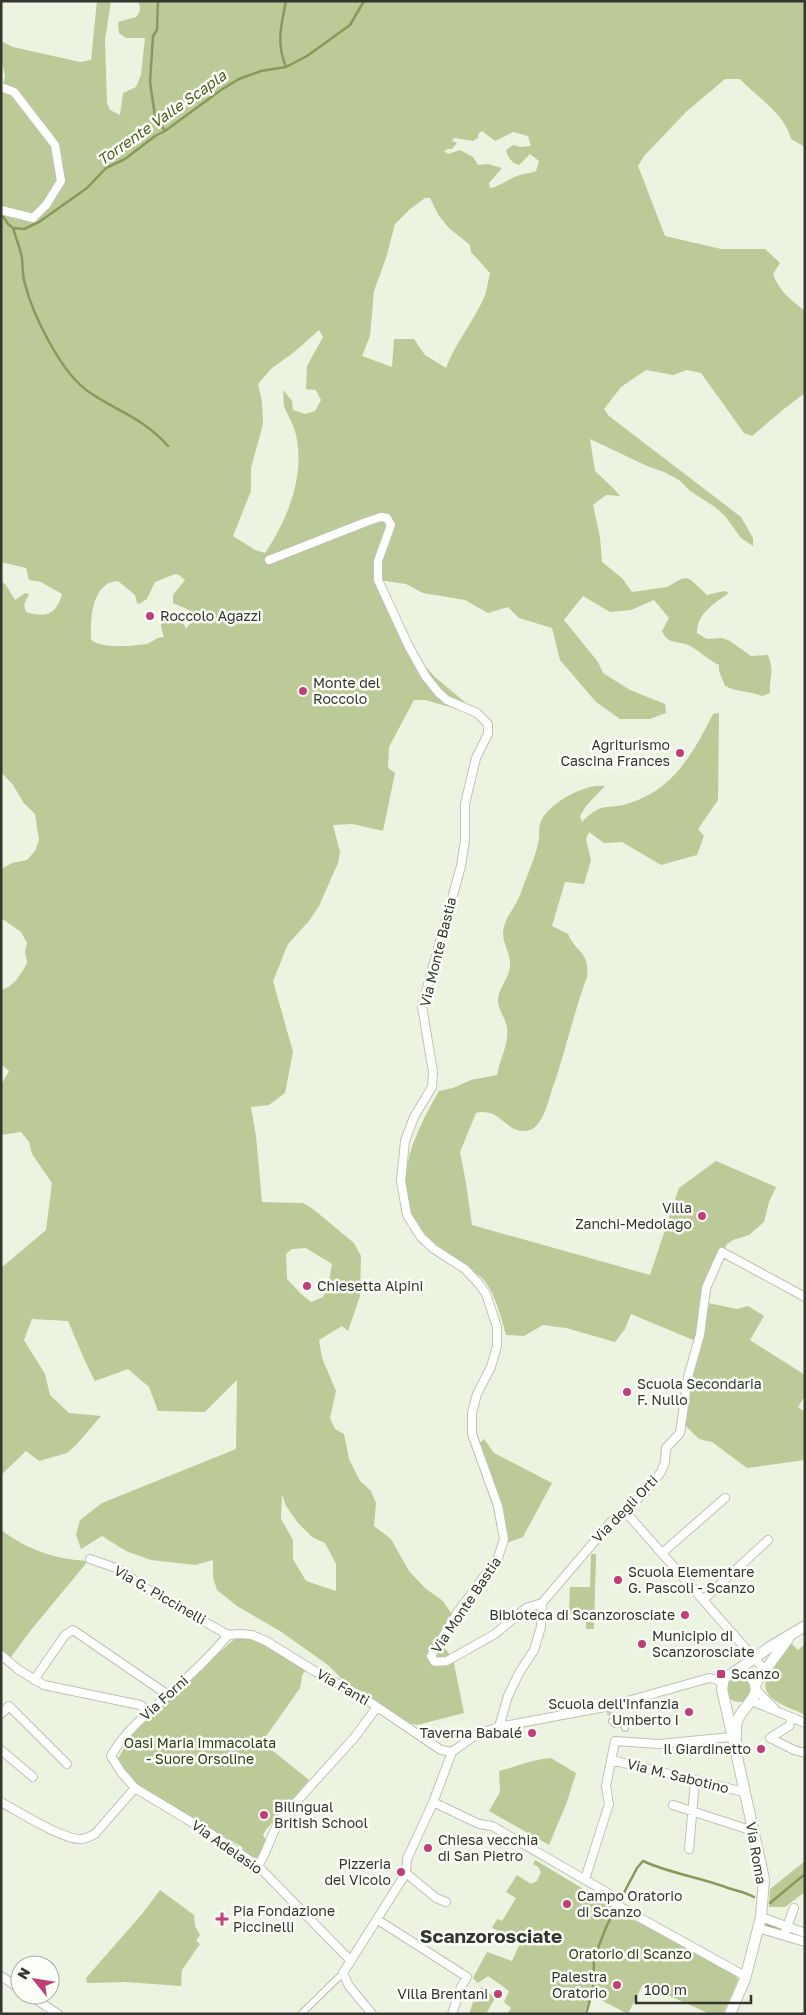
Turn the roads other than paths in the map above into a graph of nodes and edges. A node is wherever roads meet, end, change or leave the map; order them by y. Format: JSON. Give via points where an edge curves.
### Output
{"nodes":[{"id":1,"x":1,"y":87,"type":"edge"},
{"id":2,"x":1,"y":210,"type":"edge"},
{"id":3,"x":268,"y":560,"type":"dead end"},
{"id":4,"x":805,"y":1297,"type":"edge"},
{"id":5,"x":725,"y":1498,"type":"dead end"},
{"id":6,"x":623,"y":1513,"type":"junction"},
{"id":7,"x":768,"y":1540,"type":"dead end"},
{"id":8,"x":662,"y":1553,"type":"junction"},
{"id":9,"x":90,"y":1559,"type":"dead end"},
{"id":10,"x":702,"y":1600,"type":"junction"},
{"id":11,"x":542,"y":1603,"type":"junction"},
{"id":12,"x":805,"y":1626,"type":"edge"},
{"id":13,"x":228,"y":1635,"type":"junction"},
{"id":14,"x":791,"y":1635,"type":"junction"},
{"id":15,"x":1,"y":1655,"type":"edge"},
{"id":16,"x":754,"y":1658,"type":"junction"},
{"id":17,"x":736,"y":1672,"type":"junction"},
{"id":18,"x":763,"y":1672,"type":"junction"},
{"id":19,"x":34,"y":1680,"type":"junction"},
{"id":20,"x":722,"y":1683,"type":"junction"},
{"id":21,"x":756,"y":1687,"type":"junction"},
{"id":22,"x":168,"y":1695,"type":"junction"},
{"id":23,"x":725,"y":1699,"type":"junction"},
{"id":24,"x":750,"y":1703,"type":"junction"},
{"id":25,"x":377,"y":1707,"type":"junction"},
{"id":26,"x":776,"y":1710,"type":"junction"},
{"id":27,"x":148,"y":1711,"type":"junction"},
{"id":28,"x":1,"y":1714,"type":"edge"},
{"id":29,"x":792,"y":1718,"type":"junction"},
{"id":30,"x":612,"y":1721,"type":"dead end"},
{"id":31,"x":805,"y":1723,"type":"edge"},
{"id":32,"x":498,"y":1728,"type":"junction"},
{"id":33,"x":625,"y":1728,"type":"dead end"},
{"id":34,"x":732,"y":1737,"type":"junction"},
{"id":35,"x":736,"y":1749,"type":"junction"},
{"id":36,"x":1,"y":1750,"type":"edge"},
{"id":37,"x":452,"y":1752,"type":"junction"},
{"id":38,"x":805,"y":1753,"type":"edge"},
{"id":39,"x":611,"y":1760,"type":"junction"},
{"id":40,"x":67,"y":1764,"type":"dead end"},
{"id":41,"x":33,"y":1777,"type":"dead end"},
{"id":42,"x":695,"y":1781,"type":"junction"},
{"id":43,"x":135,"y":1788,"type":"junction"},
{"id":44,"x":744,"y":1792,"type":"junction"},
{"id":45,"x":1,"y":1802,"type":"edge"},
{"id":46,"x":433,"y":1802,"type":"junction"},
{"id":47,"x":673,"y":1805,"type":"dead end"},
{"id":48,"x":692,"y":1811,"type":"junction"},
{"id":49,"x":754,"y":1831,"type":"junction"},
{"id":50,"x":689,"y":1849,"type":"dead end"},
{"id":51,"x":258,"y":1866,"type":"junction"},
{"id":52,"x":406,"y":1873,"type":"junction"},
{"id":53,"x":584,"y":1879,"type":"junction"},
{"id":54,"x":446,"y":1902,"type":"dead end"},
{"id":55,"x":794,"y":1908,"type":"dead end"},
{"id":56,"x":761,"y":1917,"type":"junction"},
{"id":57,"x":378,"y":1920,"type":"junction"},
{"id":58,"x":787,"y":1927,"type":"junction"},
{"id":59,"x":758,"y":1928,"type":"junction"},
{"id":60,"x":805,"y":1933,"type":"edge"},
{"id":61,"x":785,"y":1936,"type":"junction"},
{"id":62,"x":805,"y":1942,"type":"edge"},
{"id":63,"x":351,"y":1961,"type":"junction"},
{"id":64,"x":343,"y":1972,"type":"junction"},
{"id":65,"x":745,"y":1976,"type":"junction"},
{"id":66,"x":44,"y":2005,"type":"edge"},
{"id":67,"x":58,"y":2014,"type":"edge"},
{"id":68,"x":301,"y":2014,"type":"edge"},
{"id":69,"x":372,"y":2014,"type":"edge"},
{"id":70,"x":452,"y":2014,"type":"edge"},
{"id":71,"x":730,"y":2014,"type":"edge"}],
"edges":[{"from":1,"to":2,"type":"street","via":[[14,92],[55,145],[61,181],[46,205],[33,218]]},
{"from":3,"to":11,"type":"street","name":"Via Monte Bastia","via":[[366,522],[387,518],[391,525],[378,562],[378,580],[409,647],[439,693],[477,714],[488,724],[488,734],[476,758],[467,795],[461,866],[422,1006],[433,1072],[432,1087],[414,1117],[405,1141],[401,1181],[407,1215],[413,1225],[434,1249],[465,1269],[479,1284],[486,1294],[497,1327],[497,1346],[491,1367],[477,1394],[472,1414],[472,1434],[498,1506],[504,1539],[498,1558],[450,1623],[433,1650],[432,1659],[447,1661],[495,1634],[526,1608]]},
{"from":4,"to":6,"type":"street","name":"Via degli Orti","via":[[722,1252],[706,1288],[680,1433],[666,1448],[661,1472]]},
{"from":5,"to":8,"type":"street"},
{"from":6,"to":8,"type":"street"},
{"from":6,"to":11,"type":"street","name":"Via degli Orti","via":[[612,1521]]},
{"from":7,"to":10,"type":"street"},
{"from":8,"to":10,"type":"street"},
{"from":9,"to":13,"type":"street","name":"Via G. Piccinelli","via":[[119,1569]]},
{"from":10,"to":16,"type":"street"},
{"from":11,"to":32,"type":"street","via":[[541,1627],[534,1650],[508,1696]]},
{"from":12,"to":14,"type":"street"},
{"from":13,"to":22,"type":"street","name":"Via Forni"},
{"from":13,"to":25,"type":"street","name":"Via Fanti","via":[[252,1635],[266,1640]]},
{"from":14,"to":16,"type":"street"},
{"from":14,"to":18,"type":"street"},
{"from":15,"to":19,"type":"street"},
{"from":16,"to":17,"type":"street"},
{"from":16,"to":18,"type":"street"},
{"from":17,"to":20,"type":"street","via":[[728,1674]]},
{"from":17,"to":21,"type":"street","via":[[748,1674]]},
{"from":18,"to":21,"type":"street"},
{"from":19,"to":22,"type":"street","via":[[65,1635],[73,1630]]},
{"from":19,"to":27,"type":"street","via":[[54,1688],[140,1705]]},
{"from":20,"to":23,"type":"street"},
{"from":20,"to":32,"type":"street","via":[[709,1678],[609,1708]]},
{"from":21,"to":24,"type":"street"},
{"from":21,"to":26,"type":"street"},
{"from":22,"to":27,"type":"street","name":"Via Forni"},
{"from":23,"to":24,"type":"street","via":[[736,1704]]},
{"from":23,"to":34,"type":"street","name":"Via Roma"},
{"from":24,"to":26,"type":"street"},
{"from":24,"to":35,"type":"street","name":"Via Roma","via":[[737,1722]]},
{"from":25,"to":37,"type":"street","name":"Via Fanti","via":[[441,1750]]},
{"from":25,"to":51,"type":"street","via":[[354,1738],[279,1821]]},
{"from":26,"to":29,"type":"street"},
{"from":27,"to":43,"type":"street","name":"Via Forni","via":[[111,1756]]},
{"from":28,"to":40,"type":"street","via":[[9,1706]]},
{"from":29,"to":31,"type":"street"},
{"from":29,"to":38,"type":"street","via":[[789,1726],[770,1738]]},
{"from":30,"to":33,"type":"street","via":[[615,1724],[625,1723]]},
{"from":32,"to":37,"type":"street","via":[[477,1734]]},
{"from":34,"to":35,"type":"street","name":"Via Roma"},
{"from":34,"to":39,"type":"street","via":[[658,1744],[615,1741]]},
{"from":35,"to":44,"type":"street","name":"Via Roma"},
{"from":36,"to":41,"type":"street"},
{"from":37,"to":46,"type":"street"},
{"from":39,"to":42,"type":"street","name":"Via M. Sabotino"},
{"from":39,"to":53,"type":"street","via":[[606,1786],[610,1804]]},
{"from":42,"to":44,"type":"street","name":"Via M. Sabotino"},
{"from":42,"to":48,"type":"street"},
{"from":43,"to":45,"type":"street","via":[[95,1834],[79,1839],[62,1834]]},
{"from":43,"to":51,"type":"street","name":"Via Adelasio"},
{"from":44,"to":49,"type":"street","name":"Via Roma"},
{"from":46,"to":52,"type":"street","via":[[407,1859]]},
{"from":46,"to":53,"type":"street","via":[[479,1824],[492,1826]]},
{"from":47,"to":48,"type":"street"},
{"from":48,"to":49,"type":"street"},
{"from":48,"to":50,"type":"street"},
{"from":49,"to":56,"type":"street","name":"Via Roma","via":[[764,1879]]},
{"from":51,"to":63,"type":"street","name":"Via Adelasio"},
{"from":52,"to":54,"type":"street","via":[[436,1898]]},
{"from":52,"to":57,"type":"street"},
{"from":53,"to":65,"type":"street","via":[[608,1893],[617,1905]]},
{"from":55,"to":58,"type":"street"},
{"from":56,"to":58,"type":"street"},
{"from":56,"to":59,"type":"street","name":"Via Roma"},
{"from":57,"to":63,"type":"street"},
{"from":57,"to":70,"type":"street","via":[[467,1977],[460,1987]]},
{"from":58,"to":60,"type":"street"},
{"from":58,"to":61,"type":"street"},
{"from":59,"to":61,"type":"street"},
{"from":59,"to":65,"type":"street","name":"Via Roma"},
{"from":61,"to":62,"type":"street"},
{"from":63,"to":64,"type":"street"},
{"from":64,"to":68,"type":"street"},
{"from":64,"to":69,"type":"street","via":[[349,1986]]},
{"from":65,"to":71,"type":"street","name":"Via Roma"},
{"from":66,"to":67,"type":"street"}]}
